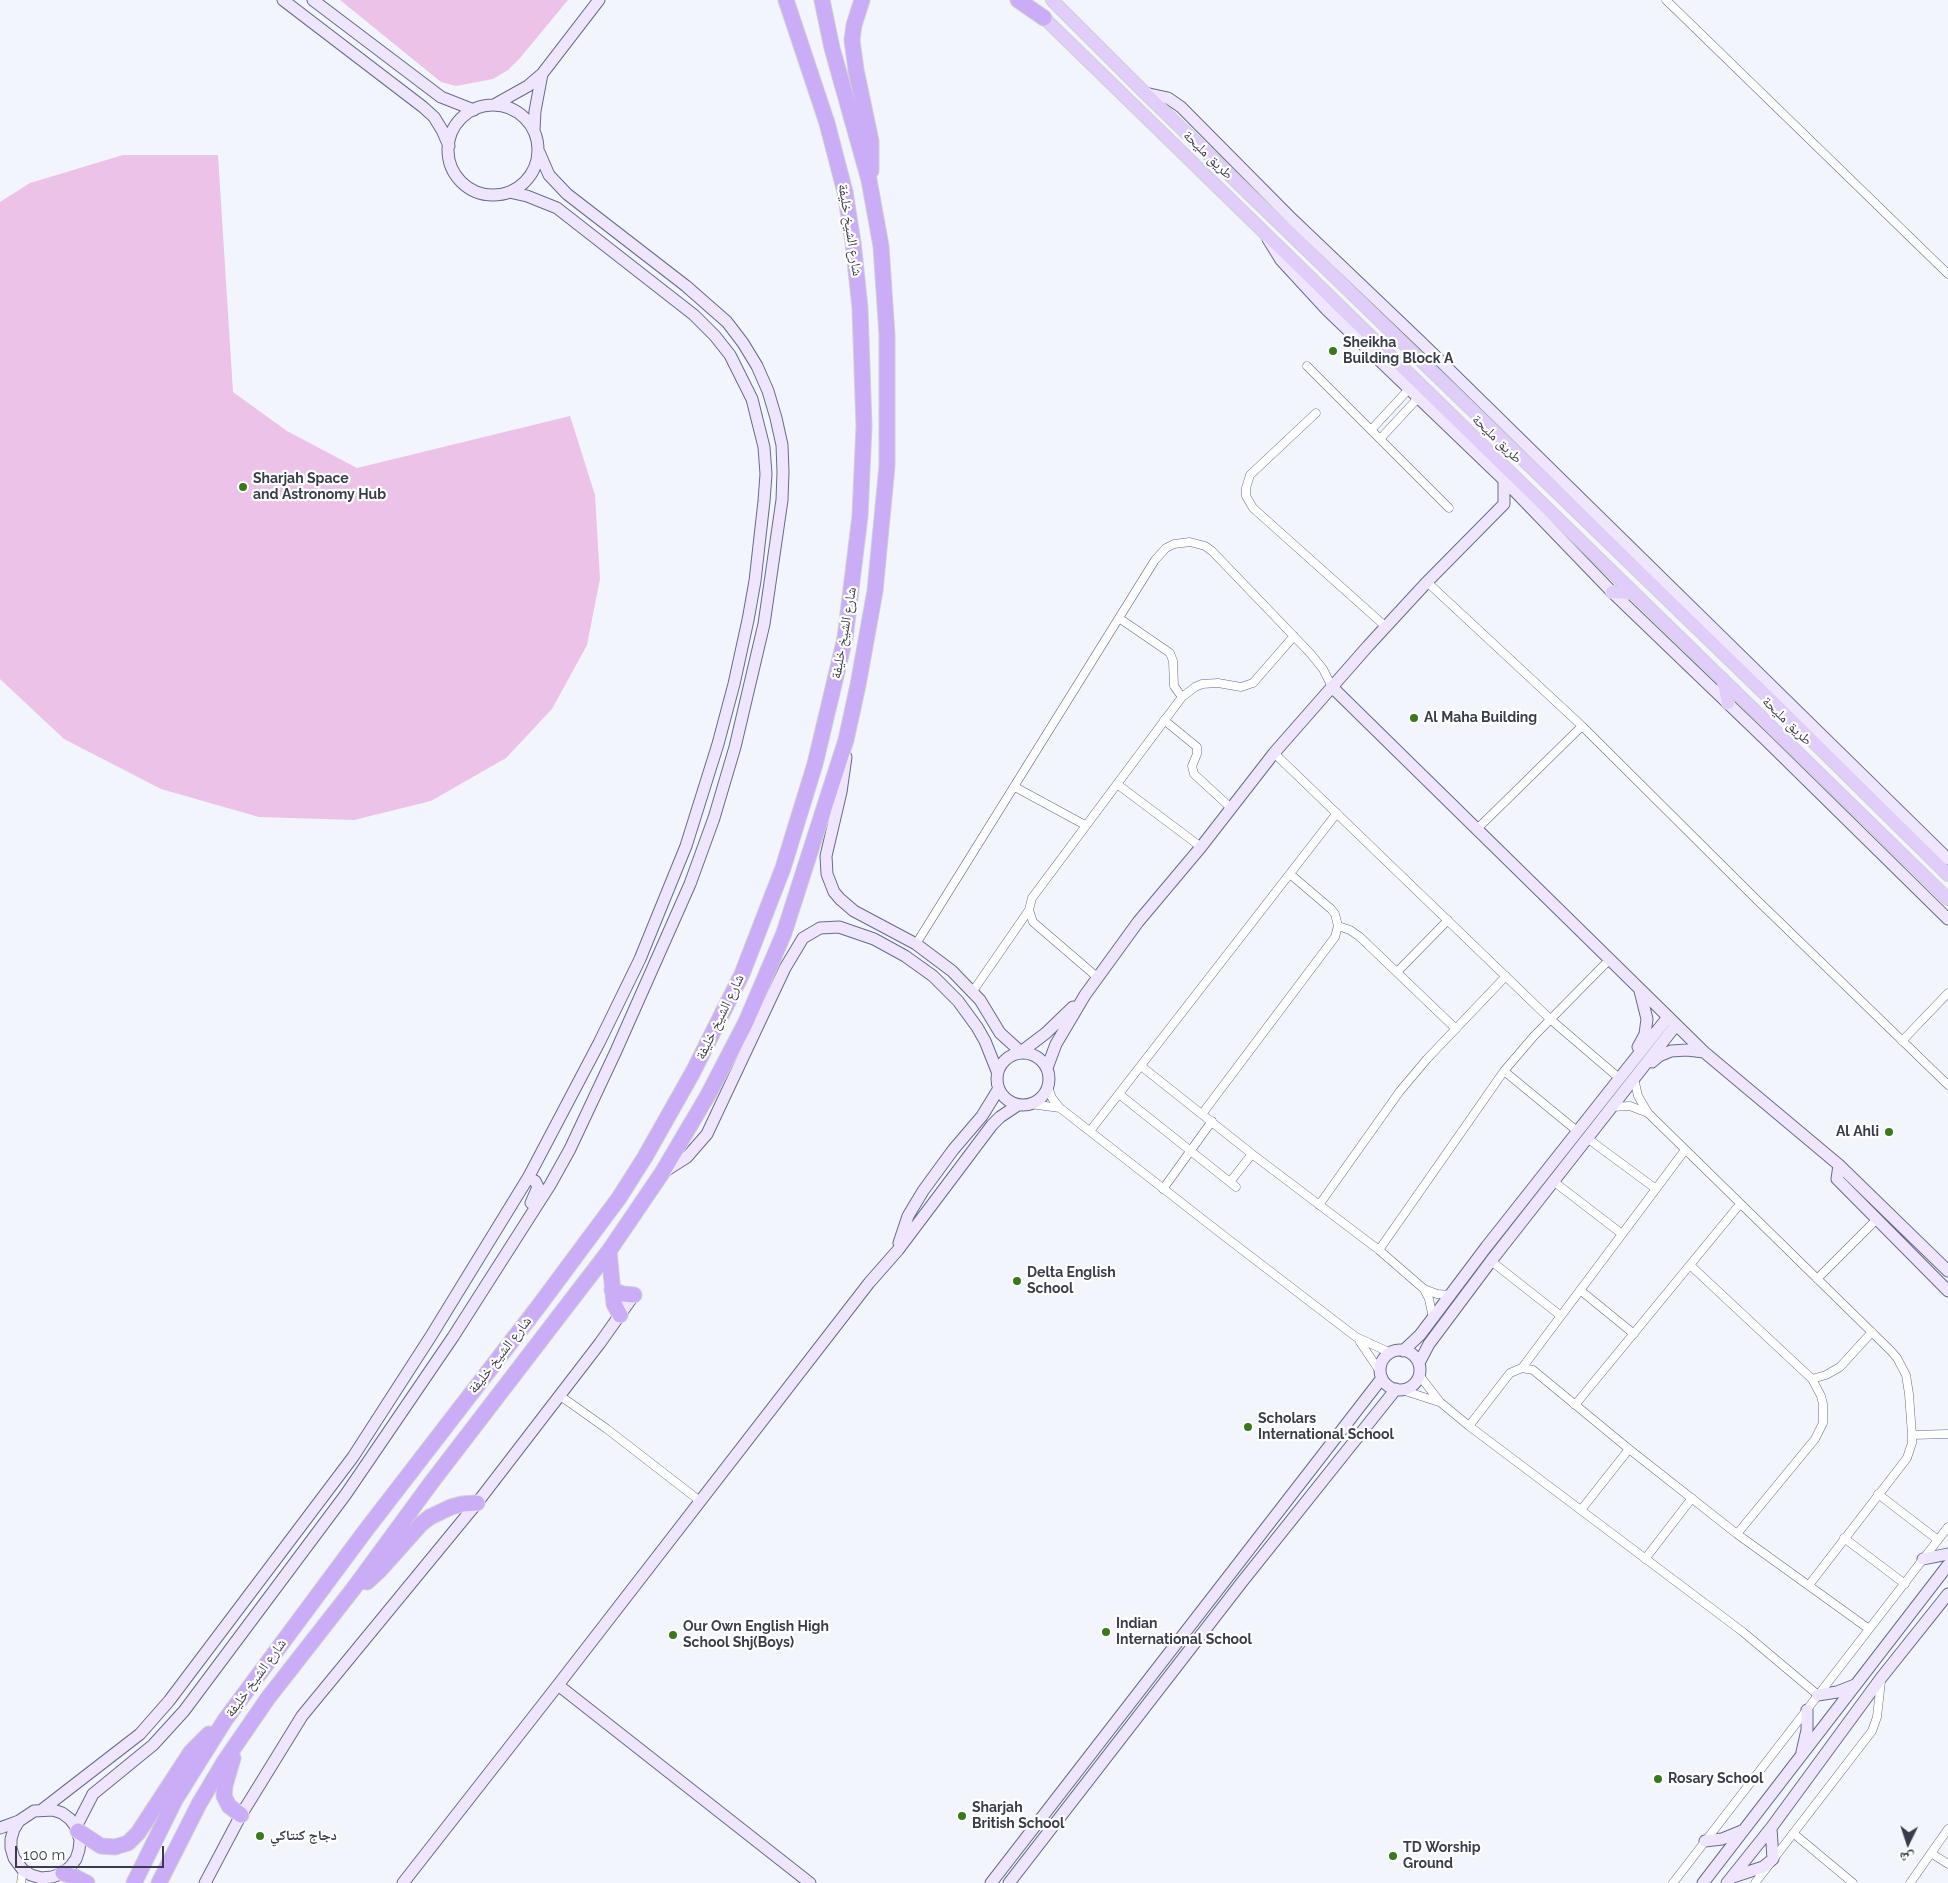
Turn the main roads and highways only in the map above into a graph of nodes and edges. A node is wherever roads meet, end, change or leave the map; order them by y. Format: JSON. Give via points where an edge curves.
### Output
{"nodes":[{"id":1,"x":786,"y":0,"type":"edge"},
{"id":2,"x":795,"y":0,"type":"edge"},
{"id":3,"x":822,"y":0,"type":"edge"},
{"id":4,"x":862,"y":0,"type":"edge"},
{"id":5,"x":1018,"y":0,"type":"edge"},
{"id":6,"x":1025,"y":0,"type":"edge"},
{"id":7,"x":1052,"y":0,"type":"edge"},
{"id":8,"x":1044,"y":18,"type":"junction"},
{"id":9,"x":813,"y":83,"type":"junction"},
{"id":10,"x":869,"y":180,"type":"junction"},
{"id":11,"x":1517,"y":438,"type":"road end"},
{"id":12,"x":1519,"y":455,"type":"junction"},
{"id":13,"x":1612,"y":592,"type":"road end"},
{"id":14,"x":1633,"y":593,"type":"junction"},
{"id":15,"x":1723,"y":679,"type":"junction"},
{"id":16,"x":1728,"y":704,"type":"road end"},
{"id":17,"x":1948,"y":876,"type":"edge"},
{"id":18,"x":1948,"y":899,"type":"edge"},
{"id":19,"x":609,"y":1251,"type":"junction"},
{"id":20,"x":612,"y":1290,"type":"junction"},
{"id":21,"x":634,"y":1295,"type":"road end"},
{"id":22,"x":620,"y":1316,"type":"road end"},
{"id":23,"x":477,"y":1503,"type":"road end"},
{"id":24,"x":354,"y":1588,"type":"junction"},
{"id":25,"x":225,"y":1720,"type":"junction"},
{"id":26,"x":237,"y":1742,"type":"junction"},
{"id":27,"x":242,"y":1815,"type":"road end"},
{"id":28,"x":77,"y":1829,"type":"road end"},
{"id":29,"x":54,"y":1878,"type":"edge"},
{"id":30,"x":87,"y":1883,"type":"edge"},
{"id":31,"x":134,"y":1883,"type":"edge"},
{"id":32,"x":159,"y":1883,"type":"edge"}],
"edges":[{"from":1,"to":9,"type":"highway","name":"شارع الشيخ خليفة"},
{"from":2,"to":9,"type":"highway","via":[[814,64]]},
{"from":3,"to":10,"type":"highway","name":"شارع الشيخ خليفة"},
{"from":4,"to":10,"type":"highway","via":[[852,40],[872,151]]},
{"from":5,"to":8,"type":"highway"},
{"from":6,"to":8,"type":"main road","name":"طريق مليحة"},
{"from":7,"to":12,"type":"main road","name":"طريق مليحة"},
{"from":8,"to":14,"type":"main road","name":"طريق مليحة"},
{"from":9,"to":25,"type":"highway","name":"شارع الشيخ خليفة","via":[[840,169],[854,251],[863,348],[863,466],[856,564],[845,638],[815,764],[783,868],[742,974],[706,1047],[670,1115],[618,1198]]},
{"from":10,"to":19,"type":"highway","name":"شارع الشيخ خليفة","via":[[884,268],[887,466],[873,608],[846,740],[784,933],[746,1022],[662,1173]]},
{"from":11,"to":12,"type":"main road"},
{"from":12,"to":17,"type":"main road","name":"طريق مليحة"},
{"from":13,"to":14,"type":"main road"},
{"from":14,"to":15,"type":"main road","name":"طريق مليحة"},
{"from":15,"to":16,"type":"main road"},
{"from":15,"to":18,"type":"main road","name":"طريق مليحة"},
{"from":19,"to":20,"type":"highway"},
{"from":19,"to":24,"type":"highway","name":"شارع الشيخ خليفة"},
{"from":20,"to":21,"type":"highway"},
{"from":20,"to":22,"type":"highway"},
{"from":23,"to":24,"type":"highway","via":[[451,1507],[430,1517],[374,1577]]},
{"from":24,"to":26,"type":"highway","name":"شارع الشيخ خليفة"},
{"from":25,"to":28,"type":"highway","via":[[191,1752],[138,1833],[128,1843],[115,1847],[101,1846]]},
{"from":25,"to":31,"type":"highway","name":"شارع الشيخ خليفة","via":[[175,1800]]},
{"from":26,"to":27,"type":"highway","via":[[224,1796],[229,1806]]},
{"from":26,"to":32,"type":"highway","name":"شارع الشيخ خليفة","via":[[199,1804]]},
{"from":29,"to":30,"type":"highway","via":[[75,1877]]}]}
